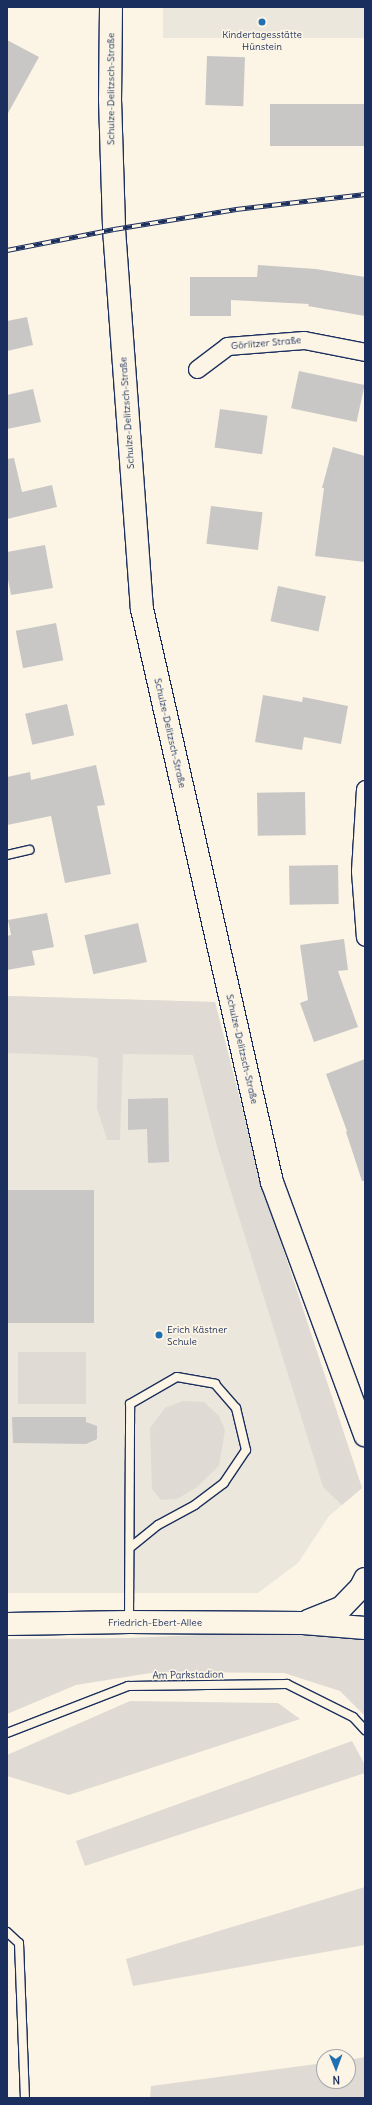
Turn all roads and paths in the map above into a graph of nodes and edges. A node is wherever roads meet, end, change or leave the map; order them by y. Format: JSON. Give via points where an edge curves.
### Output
{"nodes":[{"id":1,"x":111,"y":7,"type":"edge"},
{"id":2,"x":365,"y":352,"type":"edge"},
{"id":3,"x":197,"y":370,"type":"dead end"},
{"id":4,"x":365,"y":789,"type":"edge"},
{"id":5,"x":28,"y":850,"type":"dead end"},
{"id":6,"x":7,"y":856,"type":"edge"},
{"id":7,"x":365,"y":937,"type":"edge"},
{"id":8,"x":365,"y":1435,"type":"edge"},
{"id":9,"x":130,"y":1548,"type":"junction"},
{"id":10,"x":365,"y":1579,"type":"edge"},
{"id":11,"x":365,"y":1614,"type":"edge"},
{"id":12,"x":129,"y":1622,"type":"junction"},
{"id":13,"x":303,"y":1623,"type":"junction"},
{"id":14,"x":7,"y":1624,"type":"edge"},
{"id":15,"x":365,"y":1628,"type":"edge"},
{"id":16,"x":365,"y":1730,"type":"edge"},
{"id":17,"x":7,"y":1733,"type":"edge"},
{"id":18,"x":7,"y":1932,"type":"edge"},
{"id":19,"x":25,"y":2098,"type":"edge"}],
"edges":[{"from":1,"to":8,"type":"main road","name":"Schulze-Delitzsch-Straße","via":[[110,99],[114,229],[142,609],[272,1182]]},
{"from":2,"to":3,"type":"street","name":"Görlitzer Straße","via":[[304,340],[227,346]]},
{"from":4,"to":7,"type":"street","via":[[360,871]]},
{"from":5,"to":6,"type":"lane"},
{"from":9,"to":9,"type":"lane","via":[[158,1525],[195,1505],[224,1483],[246,1450],[236,1408],[215,1384],[177,1377],[130,1404]]},
{"from":9,"to":12,"type":"lane"},
{"from":10,"to":13,"type":"main road","via":[[362,1587],[341,1608]]},
{"from":11,"to":13,"type":"main road"},
{"from":12,"to":13,"type":"main road","name":"Friedrich-Ebert-Allee"},
{"from":12,"to":14,"type":"main road","name":"Friedrich-Ebert-Allee"},
{"from":13,"to":15,"type":"main road"},
{"from":16,"to":17,"type":"lane","name":"Am Parkstadion","via":[[353,1718],[286,1684],[128,1686]]},
{"from":18,"to":19,"type":"lane","via":[[19,1943]]}]}
